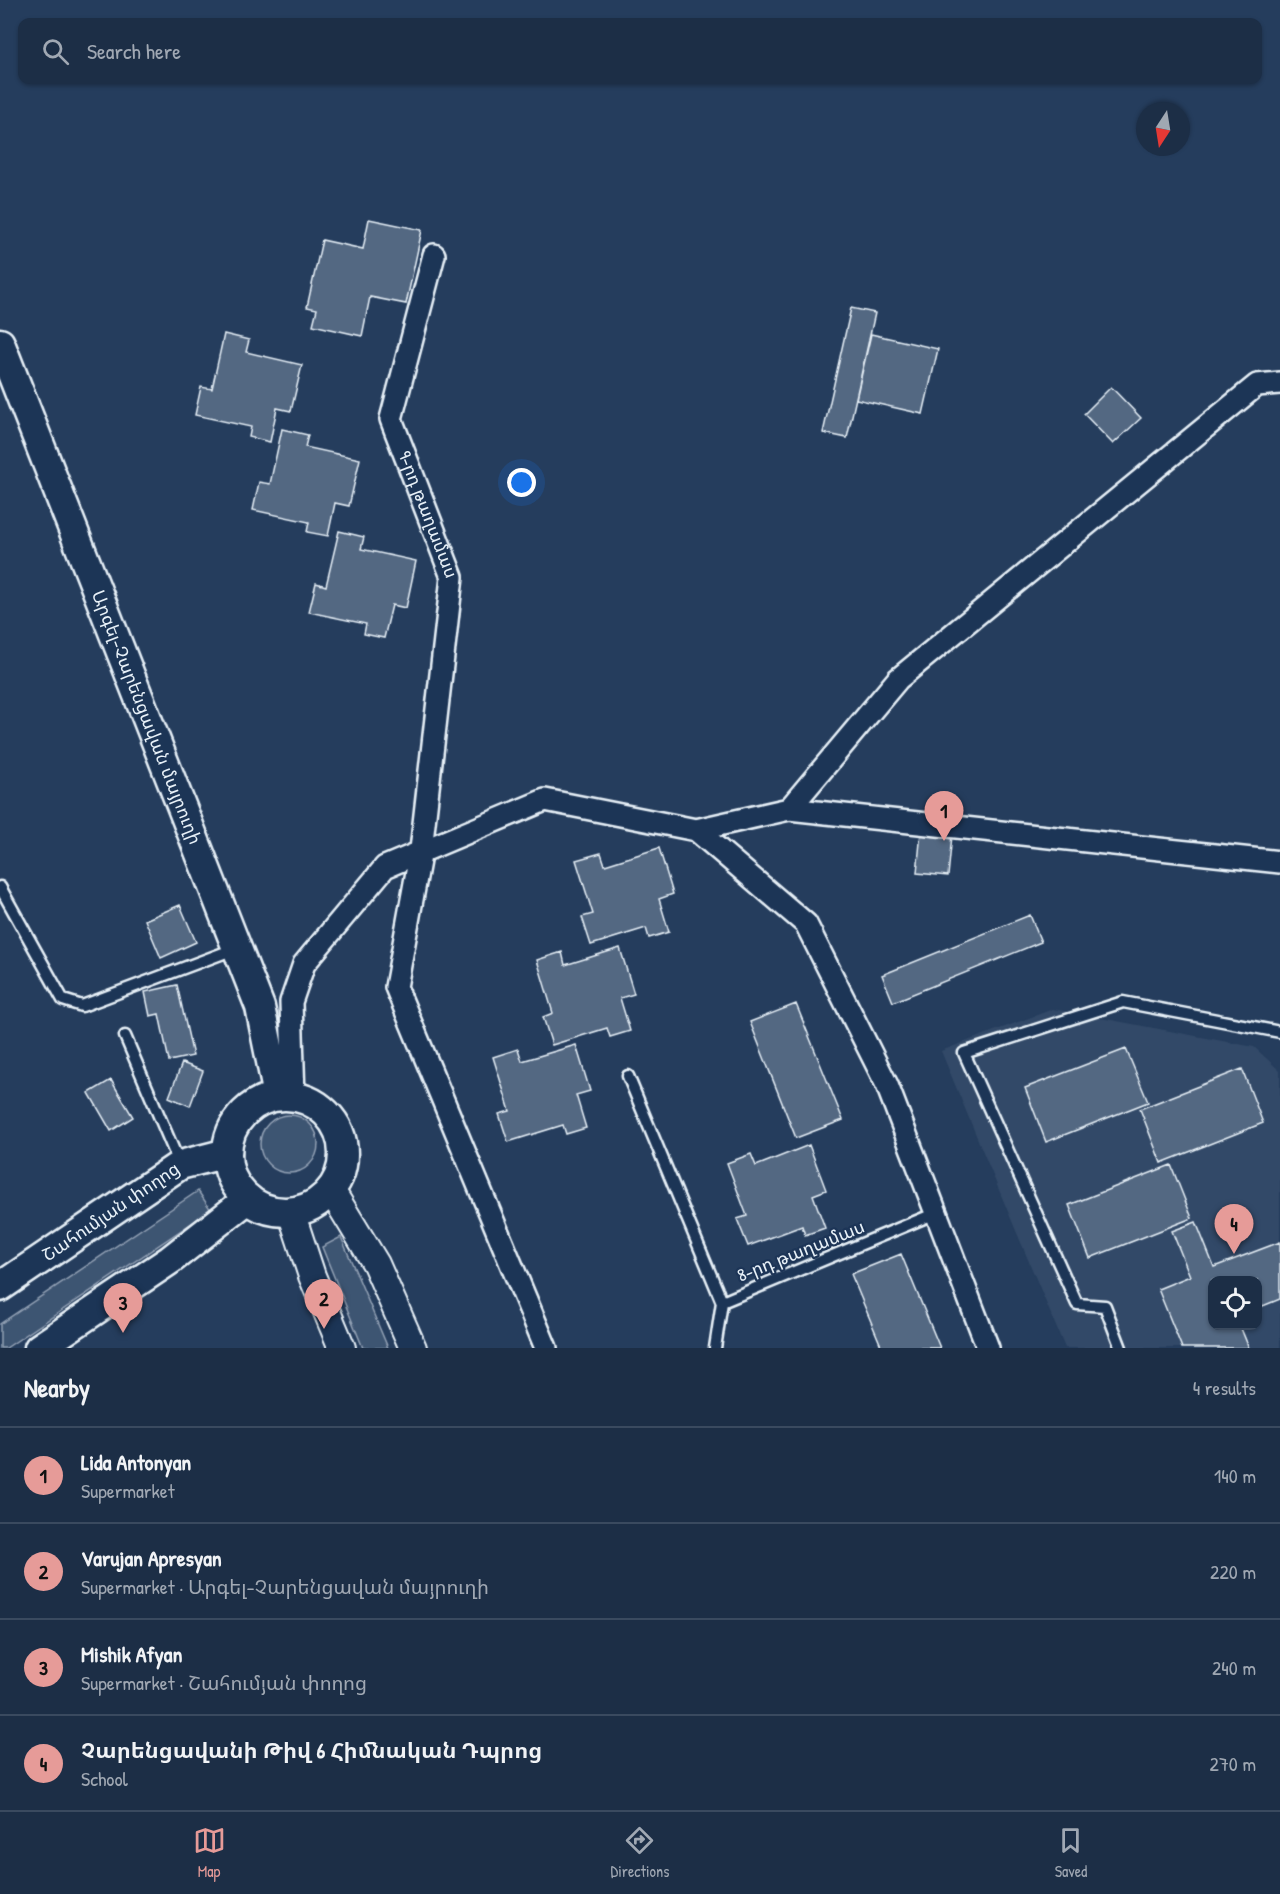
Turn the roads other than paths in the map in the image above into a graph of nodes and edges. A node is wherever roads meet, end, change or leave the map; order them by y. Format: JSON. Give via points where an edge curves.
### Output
{"nodes":[{"id":1,"x":434,"y":255,"type":"dead end"},
{"id":2,"x":0,"y":343,"type":"edge"},
{"id":3,"x":1280,"y":383,"type":"edge"},
{"id":4,"x":789,"y":809,"type":"junction"},
{"id":5,"x":696,"y":830,"type":"junction"},
{"id":6,"x":421,"y":850,"type":"junction"},
{"id":7,"x":1280,"y":862,"type":"edge"},
{"id":8,"x":0,"y":887,"type":"edge"},
{"id":9,"x":237,"y":948,"type":"junction"},
{"id":10,"x":1280,"y":1032,"type":"edge"},
{"id":11,"x":125,"y":1036,"type":"dead end"},
{"id":12,"x":628,"y":1076,"type":"dead end"},
{"id":13,"x":286,"y":1097,"type":"junction"},
{"id":14,"x":226,"y":1153,"type":"junction"},
{"id":15,"x":180,"y":1165,"type":"junction"},
{"id":16,"x":331,"y":1190,"type":"junction"},
{"id":17,"x":248,"y":1199,"type":"junction"},
{"id":18,"x":291,"y":1212,"type":"junction"},
{"id":19,"x":936,"y":1213,"type":"junction"},
{"id":20,"x":0,"y":1287,"type":"edge"},
{"id":21,"x":722,"y":1302,"type":"junction"},
{"id":22,"x":39,"y":1348,"type":"edge"},
{"id":23,"x":342,"y":1348,"type":"edge"},
{"id":24,"x":413,"y":1348,"type":"edge"},
{"id":25,"x":546,"y":1348,"type":"edge"},
{"id":26,"x":715,"y":1348,"type":"edge"},
{"id":27,"x":988,"y":1348,"type":"edge"},
{"id":28,"x":1121,"y":1348,"type":"edge"}],
"edges":[{"from":1,"to":6,"type":"street","name":"9-րդ թաղամաս","via":[[391,418],[452,577]]},
{"from":2,"to":9,"type":"main road","name":"Արգել-Չարենցավան մայրուղի"},
{"from":3,"to":4,"type":"street","via":[[1257,386],[898,679]]},
{"from":4,"to":5,"type":"street"},
{"from":4,"to":7,"type":"street"},
{"from":5,"to":6,"type":"street","via":[[545,800]]},
{"from":5,"to":19,"type":"street","via":[[806,924],[887,1085]]},
{"from":6,"to":13,"type":"street","via":[[385,867],[303,964],[291,1002]]},
{"from":6,"to":25,"type":"street","name":"9-րդ թաղամաս","via":[[396,987]]},
{"from":8,"to":9,"type":"lane","via":[[63,1000],[82,1006]]},
{"from":9,"to":13,"type":"main road","name":"Արգել-Չարենցավան մայրուղի","via":[[260,1006]]},
{"from":10,"to":28,"type":"lane","via":[[1123,1002],[964,1053],[1077,1304],[1105,1306]]},
{"from":11,"to":15,"type":"lane"},
{"from":12,"to":21,"type":"lane"},
{"from":13,"to":14,"type":"main road","via":[[262,1101],[248,1109],[229,1137]]},
{"from":13,"to":16,"type":"main road","via":[[308,1101],[321,1109],[339,1133],[343,1163]]},
{"from":14,"to":15,"type":"main road","name":"Շահումյան փողոց"},
{"from":14,"to":17,"type":"main road","via":[[232,1178]]},
{"from":15,"to":20,"type":"main road","name":"Շահումյան փողոց"},
{"from":16,"to":18,"type":"main road","via":[[313,1205]]},
{"from":16,"to":24,"type":"street","via":[[376,1264]]},
{"from":17,"to":18,"type":"main road","via":[[261,1208]]},
{"from":17,"to":22,"type":"main road","via":[[171,1260]]},
{"from":18,"to":23,"type":"street"},
{"from":19,"to":21,"type":"lane","name":"8-րդ թաղամաս"},
{"from":19,"to":27,"type":"street"},
{"from":21,"to":26,"type":"lane","name":"8-րդ թաղամաս"}]}
